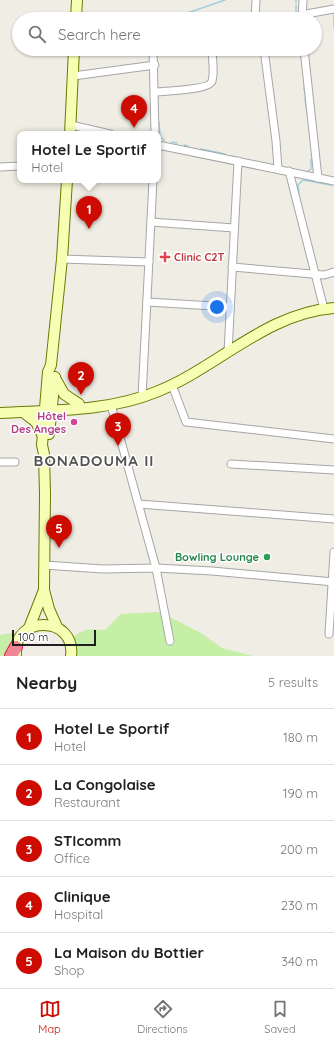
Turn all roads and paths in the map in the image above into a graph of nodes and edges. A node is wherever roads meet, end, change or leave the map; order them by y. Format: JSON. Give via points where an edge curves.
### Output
{"nodes":[{"id":1,"x":77,"y":0,"type":"edge"},
{"id":2,"x":256,"y":0,"type":"edge"},
{"id":3,"x":303,"y":0,"type":"edge"},
{"id":4,"x":334,"y":9,"type":"edge"},
{"id":5,"x":76,"y":12,"type":"edge"},
{"id":6,"x":254,"y":12,"type":"edge"},
{"id":7,"x":302,"y":12,"type":"edge"},
{"id":8,"x":322,"y":12,"type":"edge"},
{"id":9,"x":74,"y":56,"type":"edge"},
{"id":10,"x":153,"y":56,"type":"edge"},
{"id":11,"x":212,"y":56,"type":"edge"},
{"id":12,"x":265,"y":56,"type":"edge"},
{"id":13,"x":305,"y":56,"type":"edge"},
{"id":14,"x":154,"y":65,"type":"junction"},
{"id":15,"x":73,"y":76,"type":"junction"},
{"id":16,"x":155,"y":92,"type":"junction"},
{"id":17,"x":71,"y":130,"type":"edge"},
{"id":18,"x":155,"y":131,"type":"edge"},
{"id":19,"x":161,"y":146,"type":"edge"},
{"id":20,"x":238,"y":161,"type":"junction"},
{"id":21,"x":17,"y":166,"type":"edge"},
{"id":22,"x":0,"y":167,"type":"edge"},
{"id":23,"x":278,"y":169,"type":"junction"},
{"id":24,"x":289,"y":172,"type":"junction"},
{"id":25,"x":318,"y":178,"type":"junction"},
{"id":26,"x":334,"y":181,"type":"edge"},
{"id":27,"x":67,"y":183,"type":"edge"},
{"id":28,"x":153,"y":183,"type":"edge"},
{"id":29,"x":151,"y":222,"type":"junction"},
{"id":30,"x":234,"y":228,"type":"junction"},
{"id":31,"x":62,"y":258,"type":"junction"},
{"id":32,"x":149,"y":262,"type":"junction"},
{"id":33,"x":232,"y":267,"type":"junction"},
{"id":34,"x":334,"y":272,"type":"edge"},
{"id":35,"x":314,"y":273,"type":"junction"},
{"id":36,"x":147,"y":302,"type":"junction"},
{"id":37,"x":230,"y":307,"type":"junction"},
{"id":38,"x":329,"y":309,"type":"edge"},
{"id":39,"x":228,"y":352,"type":"junction"},
{"id":40,"x":51,"y":365,"type":"junction"},
{"id":41,"x":54,"y":377,"type":"junction"},
{"id":42,"x":172,"y":385,"type":"junction"},
{"id":43,"x":142,"y":397,"type":"junction"},
{"id":44,"x":79,"y":404,"type":"junction"},
{"id":45,"x":111,"y":405,"type":"junction"},
{"id":46,"x":0,"y":407,"type":"edge"},
{"id":47,"x":48,"y":407,"type":"junction"},
{"id":48,"x":90,"y":407,"type":"junction"},
{"id":49,"x":23,"y":412,"type":"junction"},
{"id":50,"x":0,"y":413,"type":"edge"},
{"id":51,"x":43,"y":438,"type":"junction"},
{"id":52,"x":334,"y":439,"type":"edge"},
{"id":53,"x":44,"y":454,"type":"junction"},
{"id":54,"x":0,"y":462,"type":"edge"},
{"id":55,"x":15,"y":462,"type":"dead end"},
{"id":56,"x":231,"y":464,"type":"dead end"},
{"id":57,"x":334,"y":470,"type":"edge"},
{"id":58,"x":139,"y":504,"type":"junction"},
{"id":59,"x":334,"y":519,"type":"edge"},
{"id":60,"x":334,"y":552,"type":"edge"},
{"id":61,"x":44,"y":565,"type":"junction"},
{"id":62,"x":156,"y":568,"type":"junction"},
{"id":63,"x":333,"y":581,"type":"edge"},
{"id":64,"x":44,"y":590,"type":"junction"},
{"id":65,"x":57,"y":627,"type":"junction"},
{"id":66,"x":29,"y":628,"type":"junction"},
{"id":67,"x":329,"y":634,"type":"dead end"},
{"id":68,"x":170,"y":641,"type":"dead end"},
{"id":69,"x":14,"y":653,"type":"edge"},
{"id":70,"x":71,"y":656,"type":"edge"}],
"edges":[{"from":1,"to":5,"type":"main road"},
{"from":2,"to":6,"type":"street"},
{"from":3,"to":7,"type":"street"},
{"from":4,"to":8,"type":"street"},
{"from":9,"to":15,"type":"main road"},
{"from":10,"to":14,"type":"street"},
{"from":11,"to":16,"type":"street","via":[[210,84],[200,88]]},
{"from":12,"to":23,"type":"street"},
{"from":13,"to":25,"type":"street"},
{"from":14,"to":15,"type":"street"},
{"from":14,"to":16,"type":"street"},
{"from":15,"to":17,"type":"main road"},
{"from":16,"to":18,"type":"street"},
{"from":19,"to":20,"type":"street"},
{"from":20,"to":23,"type":"street"},
{"from":20,"to":30,"type":"street"},
{"from":21,"to":22,"type":"street"},
{"from":23,"to":24,"type":"street"},
{"from":24,"to":25,"type":"street"},
{"from":24,"to":35,"type":"street"},
{"from":25,"to":26,"type":"street"},
{"from":27,"to":31,"type":"main road"},
{"from":28,"to":29,"type":"street"},
{"from":29,"to":30,"type":"street"},
{"from":29,"to":32,"type":"street"},
{"from":30,"to":33,"type":"street"},
{"from":31,"to":32,"type":"street"},
{"from":31,"to":40,"type":"main road"},
{"from":32,"to":36,"type":"street"},
{"from":33,"to":35,"type":"street"},
{"from":33,"to":37,"type":"street"},
{"from":34,"to":35,"type":"street"},
{"from":35,"to":38,"type":"street"},
{"from":36,"to":37,"type":"street"},
{"from":36,"to":43,"type":"street"},
{"from":37,"to":39,"type":"street"},
{"from":38,"to":39,"type":"main road","via":[[302,314],[282,322]]},
{"from":39,"to":42,"type":"main road"},
{"from":40,"to":41,"type":"main road"},
{"from":40,"to":47,"type":"main road","via":[[48,372]]},
{"from":41,"to":44,"type":"main road","via":[[64,394]]},
{"from":41,"to":47,"type":"main road"},
{"from":42,"to":43,"type":"main road"},
{"from":42,"to":52,"type":"street","via":[[186,422]]},
{"from":43,"to":45,"type":"main road"},
{"from":44,"to":47,"type":"main road"},
{"from":44,"to":48,"type":"main road"},
{"from":45,"to":48,"type":"main road"},
{"from":45,"to":58,"type":"street"},
{"from":46,"to":47,"type":"main road"},
{"from":47,"to":48,"type":"main road"},
{"from":47,"to":49,"type":"main road"},
{"from":47,"to":51,"type":"main road"},
{"from":47,"to":53,"type":"main road","via":[[48,446]]},
{"from":49,"to":50,"type":"main road"},
{"from":49,"to":51,"type":"main road","via":[[36,422]]},
{"from":51,"to":53,"type":"main road"},
{"from":53,"to":61,"type":"main road"},
{"from":54,"to":55,"type":"street"},
{"from":56,"to":57,"type":"street"},
{"from":58,"to":59,"type":"street"},
{"from":58,"to":62,"type":"street"},
{"from":60,"to":63,"type":"street"},
{"from":61,"to":62,"type":"street","via":[[103,569]]},
{"from":61,"to":64,"type":"main road"},
{"from":62,"to":63,"type":"street"},
{"from":62,"to":68,"type":"street"},
{"from":63,"to":67,"type":"street"},
{"from":64,"to":65,"type":"main road"},
{"from":64,"to":66,"type":"main road"},
{"from":65,"to":66,"type":"main road","via":[[48,624]]},
{"from":65,"to":70,"type":"main road","via":[[69,640]]},
{"from":66,"to":69,"type":"main road","via":[[20,638]]}]}
